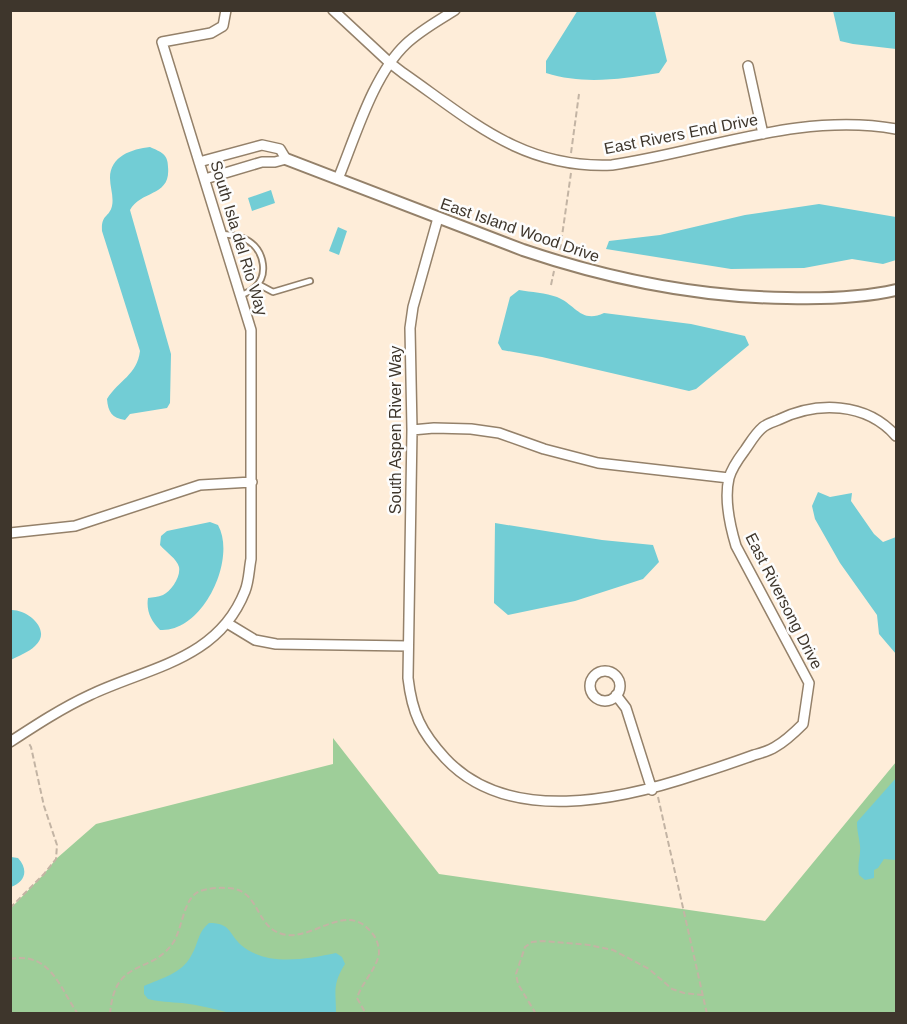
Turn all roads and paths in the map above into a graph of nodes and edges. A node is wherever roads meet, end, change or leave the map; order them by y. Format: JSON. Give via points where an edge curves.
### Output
{"nodes":[{"id":1,"x":226,"y":10,"type":"edge"},
{"id":2,"x":333,"y":10,"type":"edge"},
{"id":3,"x":455,"y":10,"type":"edge"},
{"id":4,"x":390,"y":63,"type":"junction"},
{"id":5,"x":748,"y":66,"type":"dead end"},
{"id":6,"x":579,"y":94,"type":"dead end"},
{"id":7,"x":897,"y":129,"type":"edge"},
{"id":8,"x":763,"y":134,"type":"junction"},
{"id":9,"x":571,"y":156,"type":"dead end"},
{"id":10,"x":286,"y":159,"type":"junction"},
{"id":11,"x":199,"y":162,"type":"junction"},
{"id":12,"x":571,"y":173,"type":"dead end"},
{"id":13,"x":205,"y":179,"type":"junction"},
{"id":14,"x":338,"y":179,"type":"junction"},
{"id":15,"x":438,"y":218,"type":"junction"},
{"id":16,"x":222,"y":234,"type":"junction"},
{"id":17,"x":559,"y":253,"type":"dead end"},
{"id":18,"x":554,"y":271,"type":"dead end"},
{"id":19,"x":310,"y":281,"type":"dead end"},
{"id":20,"x":258,"y":284,"type":"junction"},
{"id":21,"x":551,"y":285,"type":"dead end"},
{"id":22,"x":897,"y":290,"type":"edge"},
{"id":23,"x":242,"y":295,"type":"junction"},
{"id":24,"x":412,"y":430,"type":"junction"},
{"id":25,"x":897,"y":436,"type":"edge"},
{"id":26,"x":729,"y":478,"type":"junction"},
{"id":27,"x":252,"y":482,"type":"junction"},
{"id":28,"x":10,"y":533,"type":"edge"},
{"id":29,"x":228,"y":623,"type":"junction"},
{"id":30,"x":408,"y":646,"type":"junction"},
{"id":31,"x":616,"y":695,"type":"dead end"},
{"id":32,"x":23,"y":734,"type":"junction"},
{"id":33,"x":10,"y":742,"type":"edge"},
{"id":34,"x":654,"y":789,"type":"junction"},
{"id":35,"x":10,"y":908,"type":"edge"},
{"id":36,"x":10,"y":959,"type":"edge"},
{"id":37,"x":702,"y":995,"type":"junction"},
{"id":38,"x":78,"y":1014,"type":"edge"},
{"id":39,"x":110,"y":1014,"type":"edge"},
{"id":40,"x":366,"y":1014,"type":"edge"},
{"id":41,"x":536,"y":1014,"type":"edge"},
{"id":42,"x":706,"y":1014,"type":"edge"}],
"edges":[{"from":1,"to":11,"type":"street","name":"South Isla del Rio Way","via":[[223,26],[211,33],[162,42]]},
{"from":2,"to":4,"type":"street","name":"East Rivers End Drive"},
{"from":3,"to":4,"type":"street","via":[[423,30]]},
{"from":4,"to":8,"type":"street","name":"East Rivers End Drive","via":[[506,143],[571,164],[639,161]]},
{"from":4,"to":14,"type":"street"},
{"from":5,"to":8,"type":"street"},
{"from":6,"to":9,"type":"path"},
{"from":7,"to":8,"type":"street","name":"East Rivers End Drive","via":[[847,123]]},
{"from":10,"to":11,"type":"street","name":"East Island Wood Drive","via":[[280,149],[262,145]]},
{"from":10,"to":13,"type":"street","name":"East Island Wood Drive"},
{"from":10,"to":14,"type":"street","name":"East Island Wood Drive"},
{"from":11,"to":13,"type":"street","name":"South Isla del Rio Way"},
{"from":12,"to":17,"type":"path"},
{"from":13,"to":16,"type":"street","name":"South Isla del Rio Way"},
{"from":14,"to":15,"type":"street","name":"East Island Wood Drive"},
{"from":15,"to":22,"type":"street","name":"East Island Wood Drive","via":[[562,264],[684,291],[808,298]]},
{"from":15,"to":24,"type":"street","name":"South Aspen River Way","via":[[410,328]]},
{"from":16,"to":20,"type":"lane","via":[[242,237],[258,248],[263,273]]},
{"from":16,"to":23,"type":"street","name":"South Isla del Rio Way"},
{"from":18,"to":21,"type":"path"},
{"from":19,"to":20,"type":"lane","via":[[273,292]]},
{"from":20,"to":23,"type":"lane"},
{"from":23,"to":27,"type":"street","name":"South Isla del Rio Way","via":[[253,347]]},
{"from":24,"to":26,"type":"street","via":[[471,429],[597,463]]},
{"from":24,"to":30,"type":"street","name":"South Aspen River Way"},
{"from":25,"to":26,"type":"street","name":"East Riversong Drive","via":[[872,416],[856,410],[807,408],[762,427]]},
{"from":26,"to":34,"type":"street","name":"East Riversong Drive","via":[[728,506],[736,546],[810,683],[803,724],[775,748]]},
{"from":27,"to":28,"type":"street","via":[[200,485],[75,526]]},
{"from":27,"to":29,"type":"street","name":"South Isla del Rio Way","via":[[251,559],[246,590]]},
{"from":29,"to":30,"type":"street","via":[[255,640],[276,644]]},
{"from":29,"to":32,"type":"street","name":"South Isla del Rio Way","via":[[186,656],[89,695]]},
{"from":30,"to":34,"type":"street","name":"East Riversong Drive","via":[[411,698],[423,732],[473,782],[518,799],[545,802]]},
{"from":31,"to":34,"type":"street","via":[[626,708]]},
{"from":32,"to":33,"type":"street","name":"South Isla del Rio Way"},
{"from":32,"to":35,"type":"path","via":[[31,747],[57,845],[56,859]]},
{"from":34,"to":37,"type":"path"},
{"from":36,"to":38,"type":"path","via":[[29,959],[54,974]]},
{"from":37,"to":41,"type":"path","via":[[672,989],[650,969],[613,950],[532,942],[525,947],[516,974]]},
{"from":37,"to":42,"type":"path"},
{"from":39,"to":40,"type":"path","via":[[119,981],[171,946],[190,900],[201,891],[233,888],[243,891],[268,926],[285,935],[312,932],[340,920],[358,921],[365,926],[376,939],[379,952],[357,998]]}]}
